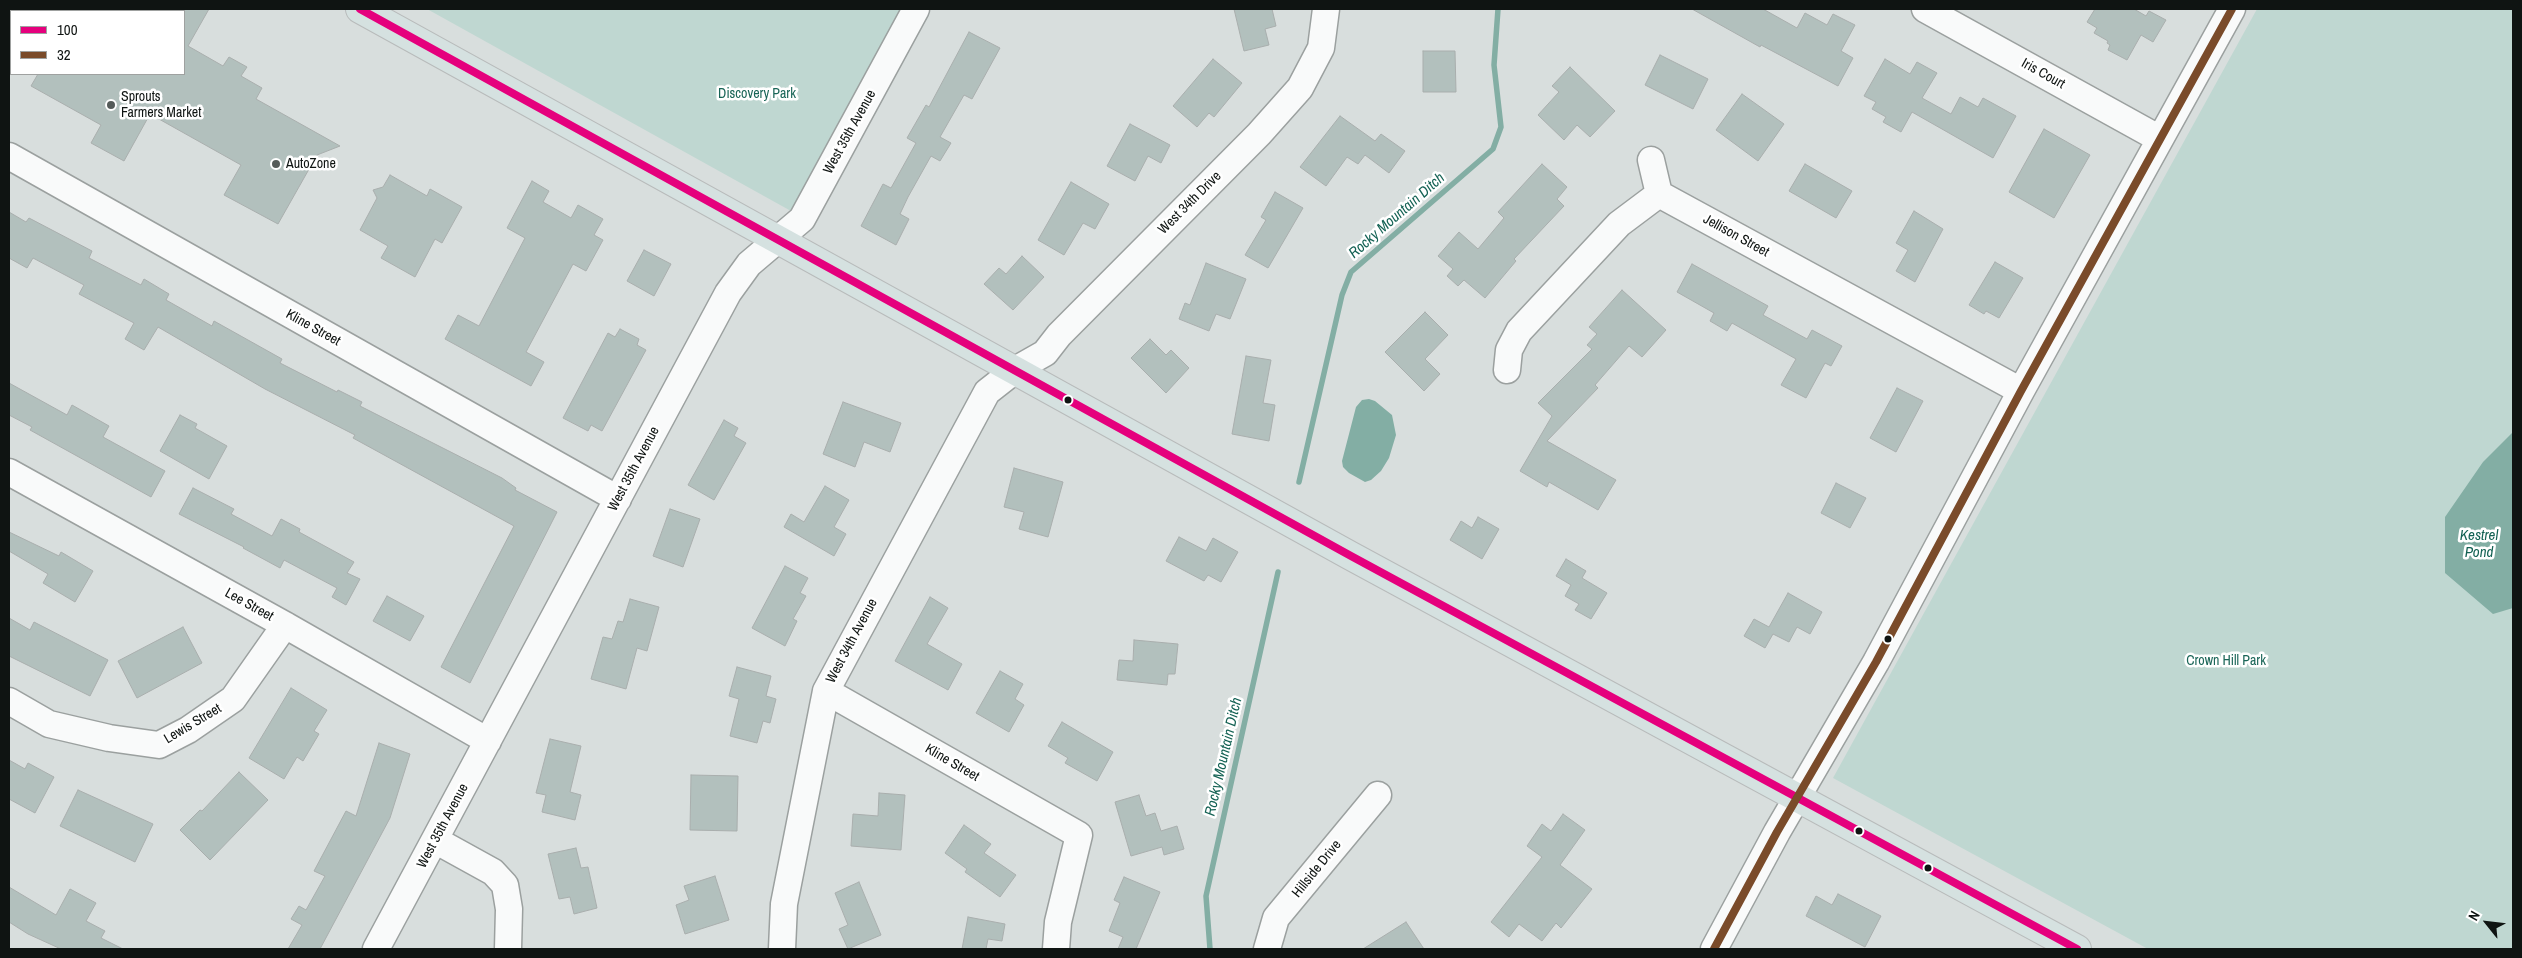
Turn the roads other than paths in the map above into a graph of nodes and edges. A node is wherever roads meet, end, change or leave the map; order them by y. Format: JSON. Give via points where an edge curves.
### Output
{"nodes":[{"id":1,"x":360,"y":9,"type":"edge"},
{"id":2,"x":916,"y":9,"type":"edge"},
{"id":3,"x":1326,"y":9,"type":"edge"},
{"id":4,"x":1925,"y":9,"type":"edge"},
{"id":5,"x":2232,"y":9,"type":"edge"},
{"id":6,"x":2160,"y":140,"type":"junction"},
{"id":7,"x":9,"y":156,"type":"edge"},
{"id":8,"x":1651,"y":160,"type":"dead end"},
{"id":9,"x":1659,"y":194,"type":"junction"},
{"id":10,"x":775,"y":239,"type":"junction"},
{"id":11,"x":1015,"y":370,"type":"junction"},
{"id":12,"x":1506,"y":370,"type":"dead end"},
{"id":13,"x":2022,"y":391,"type":"junction"},
{"id":14,"x":9,"y":472,"type":"edge"},
{"id":15,"x":618,"y":499,"type":"junction"},
{"id":16,"x":285,"y":625,"type":"junction"},
{"id":17,"x":826,"y":691,"type":"junction"},
{"id":18,"x":9,"y":701,"type":"edge"},
{"id":19,"x":488,"y":741,"type":"junction"},
{"id":20,"x":1378,"y":795,"type":"dead end"},
{"id":21,"x":1797,"y":797,"type":"junction"},
{"id":22,"x":435,"y":840,"type":"junction"},
{"id":23,"x":376,"y":949,"type":"edge"},
{"id":24,"x":508,"y":949,"type":"edge"},
{"id":25,"x":782,"y":949,"type":"edge"},
{"id":26,"x":1056,"y":949,"type":"edge"},
{"id":27,"x":1267,"y":949,"type":"edge"},
{"id":28,"x":1714,"y":949,"type":"edge"},
{"id":29,"x":2077,"y":949,"type":"edge"}],
"edges":[{"from":1,"to":10,"type":"main road"},
{"from":2,"to":10,"type":"street","name":"West 35th Avenue","via":[[802,219]]},
{"from":3,"to":11,"type":"street","name":"West 34th Drive","via":[[1321,48],[1300,88],[1045,353]]},
{"from":4,"to":6,"type":"street","name":"Iris Court"},
{"from":5,"to":6,"type":"street"},
{"from":6,"to":13,"type":"street"},
{"from":7,"to":15,"type":"street","name":"Kline Street"},
{"from":8,"to":9,"type":"street"},
{"from":9,"to":12,"type":"street","via":[[1619,224],[1519,331],[1509,350]]},
{"from":9,"to":13,"type":"street","name":"Jellison Street"},
{"from":10,"to":11,"type":"main road"},
{"from":10,"to":15,"type":"street","name":"West 35th Avenue","via":[[749,264],[728,293]]},
{"from":11,"to":17,"type":"street","name":"West 34th Avenue","via":[[987,392]]},
{"from":11,"to":21,"type":"main road"},
{"from":13,"to":21,"type":"street","via":[[1876,662]]},
{"from":14,"to":16,"type":"street","name":"Lee Street"},
{"from":15,"to":19,"type":"street","name":"West 35th Avenue"},
{"from":16,"to":18,"type":"street","name":"Lewis Street","via":[[233,699],[188,730],[159,745],[109,738],[49,724]]},
{"from":16,"to":19,"type":"street","name":"Lee Street"},
{"from":17,"to":25,"type":"street","name":"West 34th Avenue","via":[[784,904]]},
{"from":17,"to":26,"type":"street","name":"Kline Street","via":[[1079,835],[1058,922]]},
{"from":19,"to":22,"type":"street","name":"West 35th Avenue"},
{"from":20,"to":27,"type":"street","name":"Hillside Drive","via":[[1276,918]]},
{"from":21,"to":28,"type":"street"},
{"from":21,"to":29,"type":"main road"},
{"from":22,"to":23,"type":"street","name":"West 35th Avenue"},
{"from":22,"to":24,"type":"street","via":[[493,872],[505,885],[509,909]]}]}
